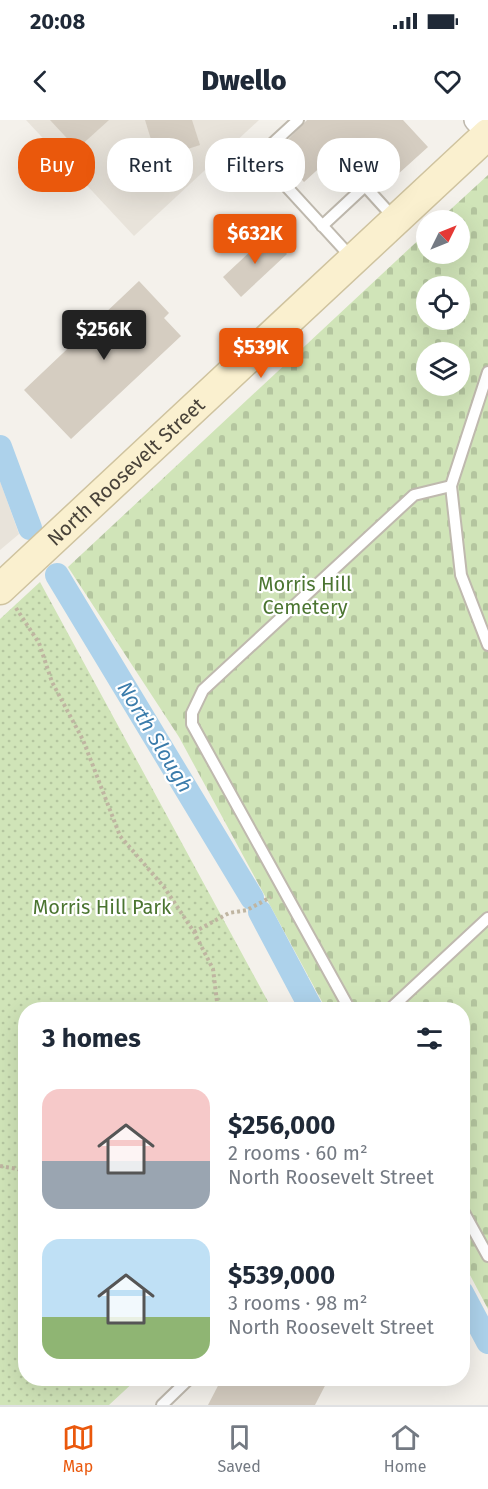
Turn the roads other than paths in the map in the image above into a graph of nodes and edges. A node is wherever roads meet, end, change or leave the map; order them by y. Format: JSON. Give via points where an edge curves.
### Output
{"nodes":[{"id":1,"x":298,"y":120,"type":"edge"},
{"id":2,"x":475,"y":120,"type":"edge"},
{"id":3,"x":488,"y":134,"type":"edge"},
{"id":4,"x":397,"y":220,"type":"junction"},
{"id":5,"x":322,"y":226,"type":"junction"},
{"id":6,"x":354,"y":260,"type":"junction"},
{"id":7,"x":488,"y":372,"type":"edge"},
{"id":8,"x":451,"y":486,"type":"junction"},
{"id":9,"x":6,"y":596,"type":"edge"},
{"id":10,"x":488,"y":645,"type":"edge"},
{"id":11,"x":488,"y":918,"type":"edge"},
{"id":12,"x":346,"y":1002,"type":"edge"},
{"id":13,"x":398,"y":1002,"type":"edge"},
{"id":14,"x":470,"y":1223,"type":"edge"},
{"id":15,"x":488,"y":1256,"type":"edge"},
{"id":16,"x":182,"y":1386,"type":"edge"},
{"id":17,"x":162,"y":1405,"type":"edge"}],
"edges":[{"from":1,"to":5,"type":"lane","via":[[272,144],[264,162]]},
{"from":2,"to":3,"type":"street"},
{"from":3,"to":4,"type":"street","name":"North Roosevelt Street"},
{"from":4,"to":5,"type":"lane","via":[[365,186]]},
{"from":4,"to":6,"type":"street","name":"North Roosevelt Street"},
{"from":5,"to":6,"type":"lane"},
{"from":6,"to":9,"type":"street","name":"North Roosevelt Street"},
{"from":7,"to":8,"type":"lane"},
{"from":8,"to":10,"type":"lane","via":[[461,575]]},
{"from":8,"to":12,"type":"lane","via":[[414,495],[203,690],[192,713],[192,724]]},
{"from":11,"to":13,"type":"lane"},
{"from":14,"to":15,"type":"lane"},
{"from":16,"to":17,"type":"lane"}]}
